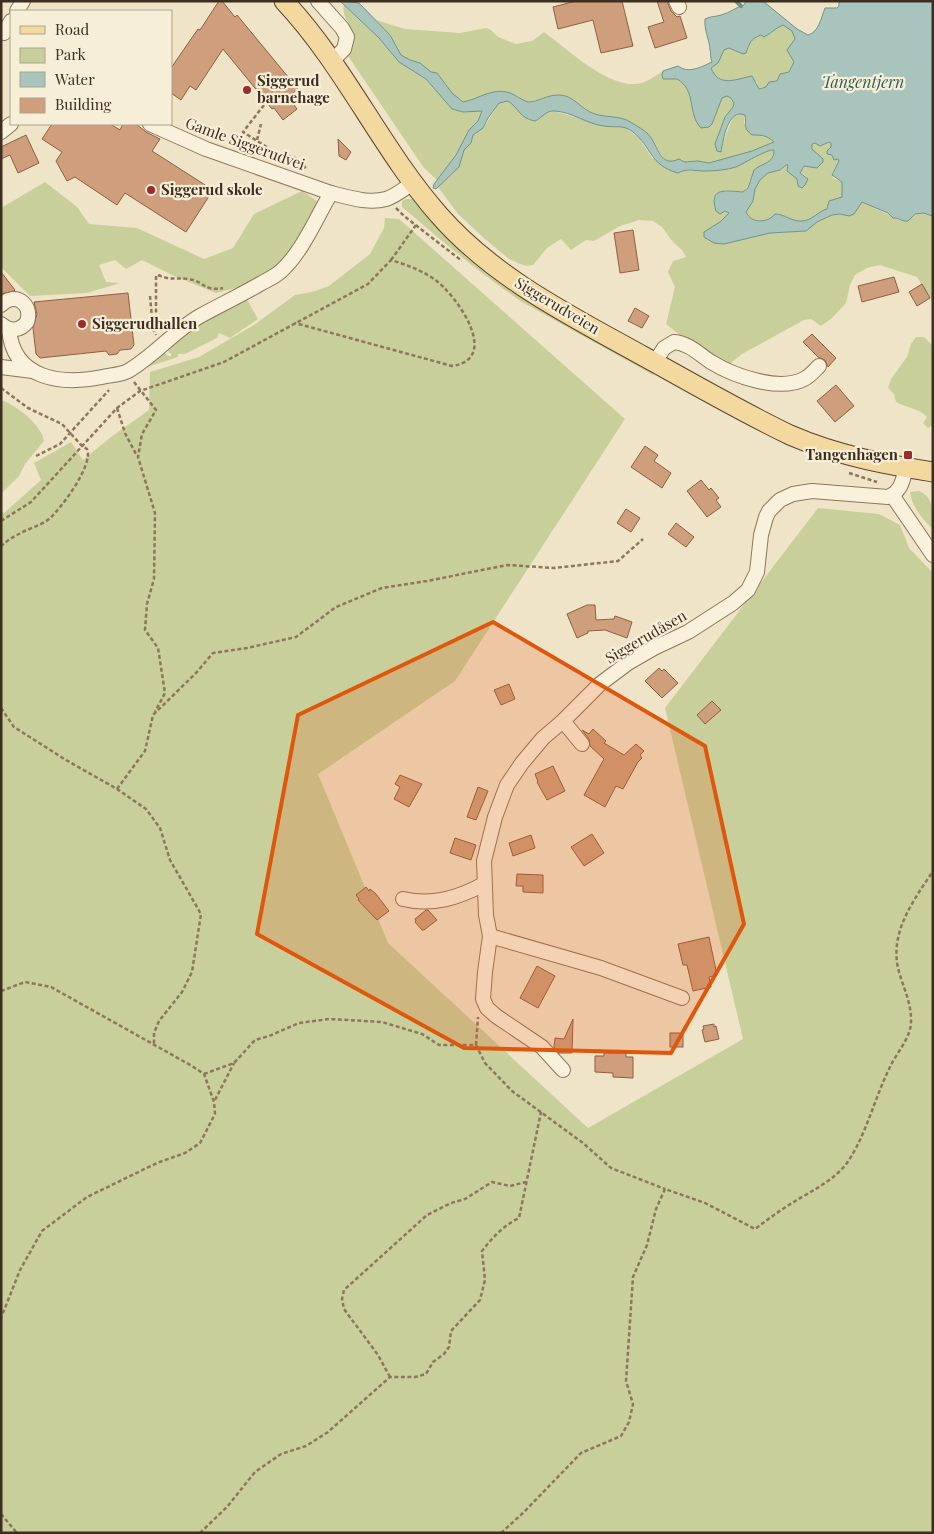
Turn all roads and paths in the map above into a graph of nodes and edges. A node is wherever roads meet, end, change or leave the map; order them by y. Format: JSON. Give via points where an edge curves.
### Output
{"nodes":[{"id":1,"x":284,"y":1,"type":"edge"},
{"id":2,"x":318,"y":1,"type":"edge"},
{"id":3,"x":10,"y":23,"type":"edge"},
{"id":4,"x":5,"y":35,"type":"edge"},
{"id":5,"x":332,"y":61,"type":"junction"},
{"id":6,"x":264,"y":105,"type":"dead end"},
{"id":7,"x":261,"y":124,"type":"dead end"},
{"id":8,"x":152,"y":125,"type":"edge"},
{"id":9,"x":257,"y":140,"type":"junction"},
{"id":10,"x":414,"y":182,"type":"junction"},
{"id":11,"x":304,"y":184,"type":"junction"},
{"id":12,"x":331,"y":193,"type":"junction"},
{"id":13,"x":416,"y":225,"type":"dead end"},
{"id":14,"x":391,"y":260,"type":"junction"},
{"id":15,"x":226,"y":287,"type":"dead end"},
{"id":16,"x":150,"y":296,"type":"dead end"},
{"id":17,"x":1,"y":305,"type":"edge"},
{"id":18,"x":295,"y":323,"type":"junction"},
{"id":19,"x":5,"y":327,"type":"edge"},
{"id":20,"x":153,"y":330,"type":"dead end"},
{"id":21,"x":164,"y":343,"type":"junction"},
{"id":22,"x":655,"y":362,"type":"junction"},
{"id":23,"x":819,"y":366,"type":"dead end"},
{"id":24,"x":1,"y":367,"type":"edge"},
{"id":25,"x":33,"y":371,"type":"junction"},
{"id":26,"x":127,"y":372,"type":"junction"},
{"id":27,"x":1,"y":388,"type":"edge"},
{"id":28,"x":140,"y":390,"type":"junction"},
{"id":29,"x":116,"y":408,"type":"junction"},
{"id":30,"x":71,"y":433,"type":"junction"},
{"id":31,"x":82,"y":446,"type":"junction"},
{"id":32,"x":36,"y":456,"type":"dead end"},
{"id":33,"x":138,"y":457,"type":"junction"},
{"id":34,"x":906,"y":468,"type":"junction"},
{"id":35,"x":933,"y":472,"type":"edge"},
{"id":36,"x":892,"y":495,"type":"junction"},
{"id":37,"x":1,"y":521,"type":"edge"},
{"id":38,"x":642,"y":539,"type":"dead end"},
{"id":39,"x":1,"y":546,"type":"edge"},
{"id":40,"x":933,"y":555,"type":"edge"},
{"id":41,"x":1,"y":708,"type":"edge"},
{"id":42,"x":153,"y":715,"type":"junction"},
{"id":43,"x":563,"y":721,"type":"junction"},
{"id":44,"x":582,"y":744,"type":"dead end"},
{"id":45,"x":118,"y":789,"type":"junction"},
{"id":46,"x":933,"y":871,"type":"edge"},
{"id":47,"x":484,"y":884,"type":"junction"},
{"id":48,"x":403,"y":899,"type":"dead end"},
{"id":49,"x":490,"y":936,"type":"junction"},
{"id":50,"x":1,"y":991,"type":"edge"},
{"id":51,"x":682,"y":998,"type":"dead end"},
{"id":52,"x":483,"y":999,"type":"junction"},
{"id":53,"x":154,"y":1045,"type":"junction"},
{"id":54,"x":476,"y":1046,"type":"junction"},
{"id":55,"x":234,"y":1062,"type":"junction"},
{"id":56,"x":563,"y":1070,"type":"dead end"},
{"id":57,"x":204,"y":1074,"type":"junction"},
{"id":58,"x":214,"y":1102,"type":"junction"},
{"id":59,"x":541,"y":1112,"type":"junction"},
{"id":60,"x":526,"y":1182,"type":"junction"},
{"id":61,"x":665,"y":1189,"type":"junction"},
{"id":62,"x":1,"y":1318,"type":"edge"},
{"id":63,"x":390,"y":1377,"type":"junction"},
{"id":64,"x":1,"y":1514,"type":"edge"},
{"id":65,"x":17,"y":1533,"type":"edge"},
{"id":66,"x":200,"y":1533,"type":"edge"},
{"id":67,"x":501,"y":1533,"type":"edge"}],
"edges":[{"from":1,"to":5,"type":"main road","name":"Siggerudveien"},
{"from":2,"to":5,"type":"street","via":[[347,37],[344,49]]},
{"from":3,"to":4,"type":"street"},
{"from":5,"to":10,"type":"main road","name":"Siggerudveien"},
{"from":6,"to":9,"type":"path","via":[[243,130]]},
{"from":7,"to":9,"type":"path"},
{"from":8,"to":11,"type":"street","name":"Gamle Siggerudvei","via":[[199,146]]},
{"from":9,"to":11,"type":"path","via":[[304,165]]},
{"from":10,"to":12,"type":"street","name":"Gamle Siggerudvei","via":[[387,198],[372,201]]},
{"from":10,"to":22,"type":"main road","name":"Siggerudveien","via":[[447,225],[493,265],[539,297]]},
{"from":11,"to":12,"type":"street","name":"Gamle Siggerudvei"},
{"from":12,"to":21,"type":"street","via":[[294,257],[279,273],[194,319]]},
{"from":13,"to":14,"type":"path"},
{"from":14,"to":18,"type":"path","via":[[368,284]]},
{"from":14,"to":18,"type":"path","via":[[412,266],[436,280],[458,305],[471,324],[474,350],[469,359],[452,366]]},
{"from":15,"to":21,"type":"path","via":[[215,290],[190,279],[168,279],[157,275],[156,326]]},
{"from":16,"to":20,"type":"path"},
{"from":17,"to":19,"type":"street","via":[[19,300],[29,312],[24,326],[14,330]]},
{"from":18,"to":28,"type":"path","via":[[224,362]]},
{"from":19,"to":25,"type":"street","via":[[19,358]]},
{"from":21,"to":26,"type":"street"},
{"from":22,"to":23,"type":"street","via":[[664,348],[674,342],[685,344],[732,373],[761,382],[799,381]]},
{"from":22,"to":34,"type":"main road","name":"Siggerudveien","via":[[804,441],[853,458]]},
{"from":24,"to":25,"type":"street"},
{"from":25,"to":26,"type":"street","via":[[46,378],[63,380],[88,380]]},
{"from":26,"to":28,"type":"path"},
{"from":26,"to":30,"type":"path"},
{"from":27,"to":30,"type":"path","via":[[28,408],[62,424]]},
{"from":28,"to":29,"type":"path"},
{"from":28,"to":33,"type":"path","via":[[156,410],[142,434]]},
{"from":29,"to":31,"type":"path"},
{"from":29,"to":33,"type":"path","via":[[124,433]]},
{"from":30,"to":31,"type":"path"},
{"from":30,"to":32,"type":"path","via":[[60,444]]},
{"from":31,"to":37,"type":"path","via":[[31,502]]},
{"from":31,"to":39,"type":"path","via":[[89,451],[88,460],[70,495],[49,519]]},
{"from":33,"to":42,"type":"path","via":[[155,513],[154,579],[147,604],[145,630],[158,648],[165,693]]},
{"from":34,"to":35,"type":"main road","name":"Siggerudveien"},
{"from":34,"to":36,"type":"street","via":[[900,487]]},
{"from":36,"to":40,"type":"street"},
{"from":36,"to":43,"type":"street","name":"Siggerudåsen","via":[[812,491],[780,500],[766,517],[757,572],[748,590],[688,632],[628,663],[600,684]]},
{"from":38,"to":42,"type":"path","via":[[618,561],[554,568],[506,565],[382,588],[336,607],[296,637],[213,653]]},
{"from":41,"to":45,"type":"path","via":[[14,727]]},
{"from":42,"to":45,"type":"path","via":[[145,751]]},
{"from":43,"to":44,"type":"street"},
{"from":43,"to":47,"type":"street","name":"Siggerudåsen","via":[[543,738],[507,785],[484,861]]},
{"from":45,"to":53,"type":"path","via":[[146,809],[160,828],[170,860],[201,914],[192,972],[182,992],[159,1021]]},
{"from":46,"to":61,"type":"path","via":[[900,926],[896,949],[912,1020],[907,1038],[890,1067],[848,1161],[832,1178],[755,1229],[705,1203]]},
{"from":47,"to":48,"type":"street","via":[[436,902]]},
{"from":47,"to":49,"type":"street","name":"Siggerudåsen"},
{"from":49,"to":51,"type":"street","via":[[601,968]]},
{"from":49,"to":52,"type":"street","name":"Siggerudåsen"},
{"from":50,"to":53,"type":"path","via":[[25,982],[50,987]]},
{"from":52,"to":54,"type":"path"},
{"from":52,"to":56,"type":"street","via":[[496,1016],[542,1048]]},
{"from":53,"to":57,"type":"path"},
{"from":54,"to":55,"type":"path","via":[[439,1046],[422,1034],[382,1022],[329,1019],[299,1023],[255,1040]]},
{"from":54,"to":59,"type":"path","via":[[485,1063],[512,1091]]},
{"from":55,"to":57,"type":"path"},
{"from":55,"to":58,"type":"path"},
{"from":57,"to":58,"type":"path"},
{"from":58,"to":62,"type":"path","via":[[215,1114],[200,1143],[185,1153],[87,1197],[42,1231],[20,1270]]},
{"from":59,"to":60,"type":"path"},
{"from":59,"to":61,"type":"path","via":[[611,1168]]},
{"from":60,"to":63,"type":"path","via":[[519,1218],[507,1224],[482,1251],[485,1280],[480,1300],[451,1331],[449,1347],[426,1374],[415,1378]]},
{"from":60,"to":63,"type":"path","via":[[510,1186],[492,1182],[465,1199],[427,1215],[344,1290],[344,1308]]},
{"from":61,"to":67,"type":"path","via":[[633,1277],[626,1381],[633,1404],[630,1422],[621,1436],[581,1453]]},
{"from":63,"to":66,"type":"path","via":[[328,1432],[306,1446],[281,1454],[256,1472]]},
{"from":64,"to":65,"type":"path"}]}
